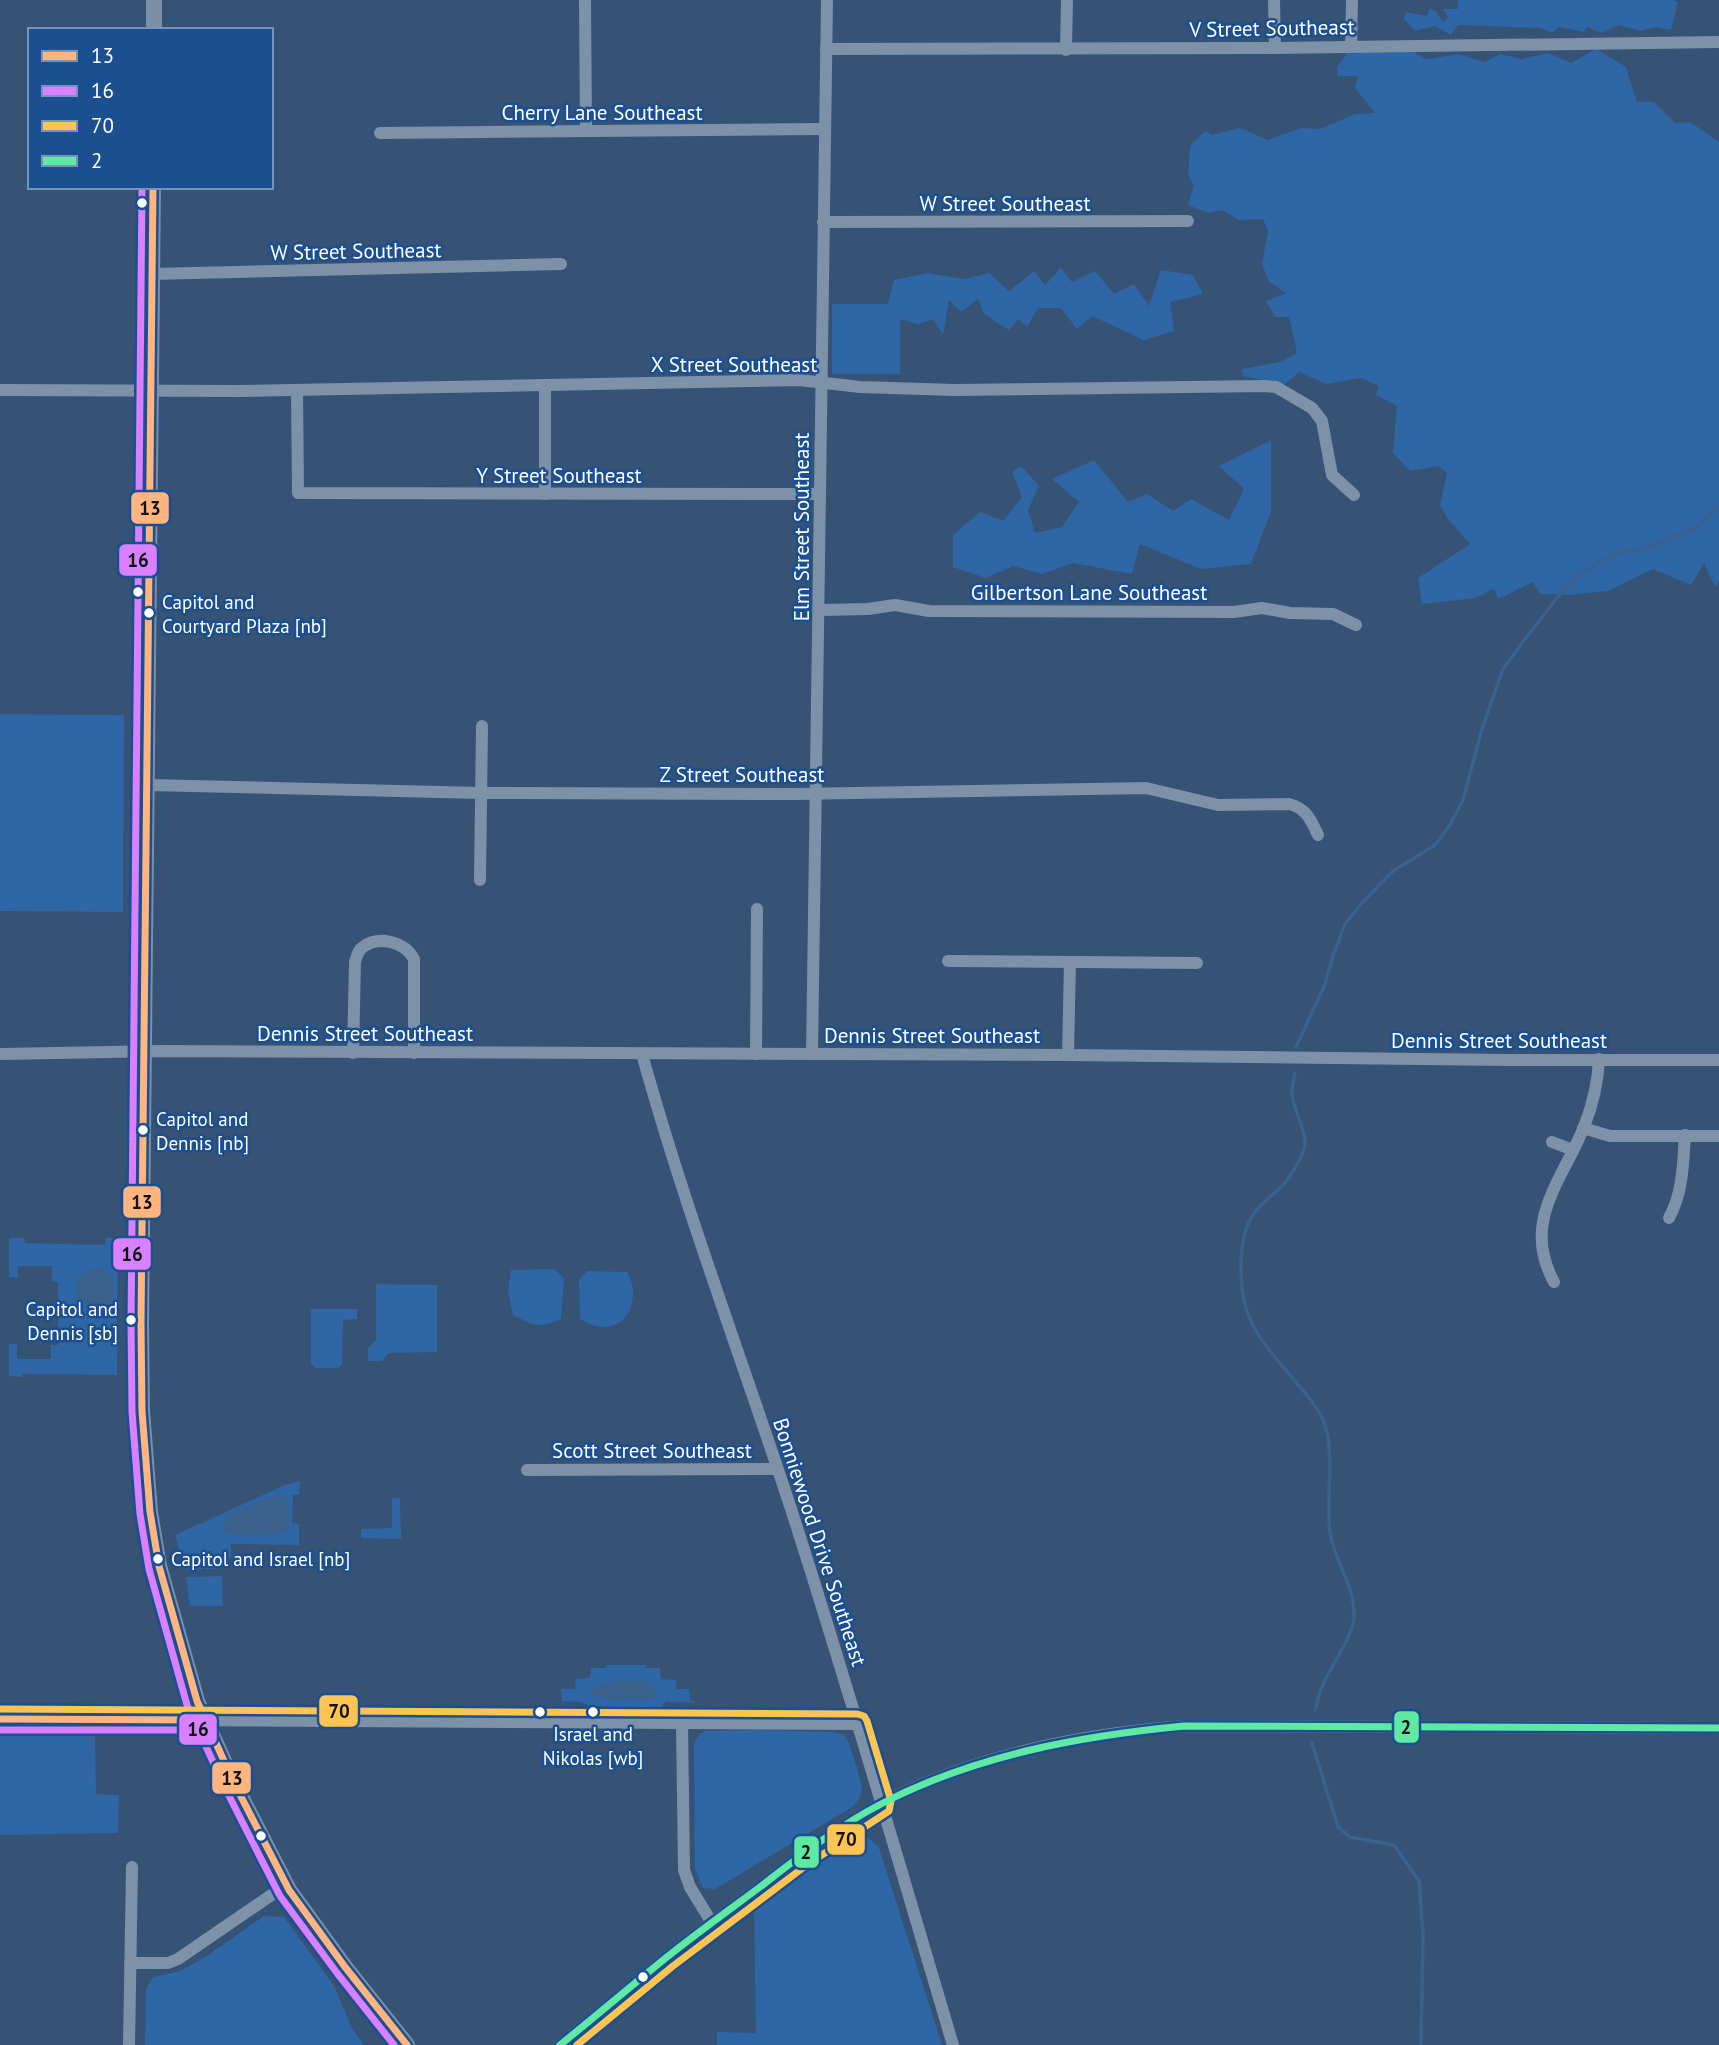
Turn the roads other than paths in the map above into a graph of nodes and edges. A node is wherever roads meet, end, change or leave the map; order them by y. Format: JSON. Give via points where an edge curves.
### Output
{"nodes":[{"id":1,"x":154,"y":0,"type":"edge"},
{"id":2,"x":585,"y":0,"type":"edge"},
{"id":3,"x":827,"y":0,"type":"edge"},
{"id":4,"x":1067,"y":0,"type":"edge"},
{"id":5,"x":1274,"y":0,"type":"edge"},
{"id":6,"x":1352,"y":0,"type":"edge"},
{"id":7,"x":154,"y":28,"type":"edge"},
{"id":8,"x":1719,"y":42,"type":"edge"},
{"id":9,"x":1351,"y":46,"type":"junction"},
{"id":10,"x":1275,"y":48,"type":"junction"},
{"id":11,"x":826,"y":49,"type":"junction"},
{"id":12,"x":1066,"y":50,"type":"junction"},
{"id":13,"x":824,"y":130,"type":"junction"},
{"id":14,"x":586,"y":131,"type":"junction"},
{"id":15,"x":380,"y":133,"type":"dead end"},
{"id":16,"x":153,"y":189,"type":"edge"},
{"id":17,"x":1188,"y":221,"type":"dead end"},
{"id":18,"x":823,"y":222,"type":"junction"},
{"id":19,"x":561,"y":264,"type":"dead end"},
{"id":20,"x":152,"y":274,"type":"junction"},
{"id":21,"x":821,"y":383,"type":"junction"},
{"id":22,"x":545,"y":385,"type":"junction"},
{"id":23,"x":0,"y":390,"type":"edge"},
{"id":24,"x":297,"y":390,"type":"junction"},
{"id":25,"x":151,"y":391,"type":"junction"},
{"id":26,"x":545,"y":494,"type":"junction"},
{"id":27,"x":820,"y":495,"type":"junction"},
{"id":28,"x":1354,"y":495,"type":"dead end"},
{"id":29,"x":820,"y":610,"type":"junction"},
{"id":30,"x":1356,"y":625,"type":"dead end"},
{"id":31,"x":482,"y":726,"type":"dead end"},
{"id":32,"x":148,"y":785,"type":"junction"},
{"id":33,"x":480,"y":793,"type":"junction"},
{"id":34,"x":816,"y":793,"type":"junction"},
{"id":35,"x":1318,"y":835,"type":"dead end"},
{"id":36,"x":480,"y":880,"type":"dead end"},
{"id":37,"x":757,"y":909,"type":"dead end"},
{"id":38,"x":948,"y":961,"type":"dead end"},
{"id":39,"x":1070,"y":962,"type":"junction"},
{"id":40,"x":1197,"y":963,"type":"dead end"},
{"id":41,"x":145,"y":1051,"type":"junction"},
{"id":42,"x":353,"y":1052,"type":"junction"},
{"id":43,"x":414,"y":1053,"type":"junction"},
{"id":44,"x":0,"y":1054,"type":"edge"},
{"id":45,"x":642,"y":1054,"type":"junction"},
{"id":46,"x":756,"y":1054,"type":"junction"},
{"id":47,"x":812,"y":1054,"type":"junction"},
{"id":48,"x":1068,"y":1055,"type":"junction"},
{"id":49,"x":1598,"y":1059,"type":"junction"},
{"id":50,"x":1719,"y":1060,"type":"edge"},
{"id":51,"x":1583,"y":1128,"type":"junction"},
{"id":52,"x":1685,"y":1135,"type":"junction"},
{"id":53,"x":1719,"y":1136,"type":"edge"},
{"id":54,"x":1552,"y":1142,"type":"dead end"},
{"id":55,"x":1573,"y":1150,"type":"junction"},
{"id":56,"x":1669,"y":1218,"type":"dead end"},
{"id":57,"x":1554,"y":1282,"type":"dead end"},
{"id":58,"x":776,"y":1469,"type":"junction"},
{"id":59,"x":527,"y":1470,"type":"dead end"},
{"id":60,"x":0,"y":1719,"type":"edge"},
{"id":61,"x":206,"y":1720,"type":"junction"},
{"id":62,"x":682,"y":1723,"type":"junction"},
{"id":63,"x":857,"y":1724,"type":"junction"},
{"id":64,"x":1719,"y":1728,"type":"edge"},
{"id":65,"x":881,"y":1804,"type":"junction"},
{"id":66,"x":132,"y":1867,"type":"dead end"},
{"id":67,"x":286,"y":1885,"type":"junction"},
{"id":68,"x":712,"y":1923,"type":"junction"},
{"id":69,"x":130,"y":1963,"type":"junction"},
{"id":70,"x":129,"y":2045,"type":"edge"},
{"id":71,"x":407,"y":2045,"type":"edge"},
{"id":72,"x":560,"y":2045,"type":"edge"},
{"id":73,"x":953,"y":2045,"type":"edge"}],
"edges":[{"from":1,"to":7,"type":"main road"},
{"from":2,"to":14,"type":"street"},
{"from":3,"to":11,"type":"street","name":"Elm Street Southeast"},
{"from":4,"to":12,"type":"street"},
{"from":5,"to":10,"type":"street"},
{"from":6,"to":9,"type":"street"},
{"from":8,"to":9,"type":"street","name":"V Street Southeast"},
{"from":9,"to":10,"type":"street","name":"V Street Southeast"},
{"from":10,"to":12,"type":"street","name":"V Street Southeast"},
{"from":11,"to":12,"type":"street","name":"V Street Southeast"},
{"from":11,"to":13,"type":"street","name":"Elm Street Southeast"},
{"from":13,"to":14,"type":"street","name":"Cherry Lane Southeast"},
{"from":13,"to":18,"type":"street","name":"Elm Street Southeast"},
{"from":14,"to":15,"type":"street","name":"Cherry Lane Southeast"},
{"from":16,"to":20,"type":"main road"},
{"from":17,"to":18,"type":"street","name":"W Street Southeast"},
{"from":18,"to":21,"type":"street","name":"Elm Street Southeast"},
{"from":19,"to":20,"type":"street","name":"W Street Southeast"},
{"from":20,"to":25,"type":"main road"},
{"from":21,"to":22,"type":"street","name":"X Street Southeast"},
{"from":21,"to":27,"type":"street","name":"Elm Street Southeast"},
{"from":21,"to":28,"type":"street","name":"X Street Southeast","via":[[954,390],[1276,387],[1312,408],[1322,421],[1332,475]]},
{"from":22,"to":24,"type":"street","name":"X Street Southeast"},
{"from":22,"to":26,"type":"street"},
{"from":23,"to":25,"type":"street","name":"X Street Southeast"},
{"from":24,"to":25,"type":"street","name":"X Street Southeast"},
{"from":24,"to":26,"type":"street","name":"Y Street Southeast","via":[[298,493]]},
{"from":25,"to":32,"type":"main road"},
{"from":26,"to":27,"type":"street","name":"Y Street Southeast"},
{"from":27,"to":29,"type":"street","name":"Elm Street Southeast"},
{"from":29,"to":30,"type":"street","name":"Gilbertson Lane Southeast","via":[[895,605],[929,611],[1234,612],[1262,608],[1333,614]]},
{"from":29,"to":34,"type":"street","name":"Elm Street Southeast"},
{"from":31,"to":33,"type":"street"},
{"from":32,"to":33,"type":"street","name":"Z Street Southeast"},
{"from":32,"to":41,"type":"main road"},
{"from":33,"to":34,"type":"street","name":"Z Street Southeast"},
{"from":33,"to":36,"type":"street"},
{"from":34,"to":35,"type":"street","name":"Z Street Southeast","via":[[1146,788],[1218,805],[1289,804],[1310,816]]},
{"from":34,"to":47,"type":"street","name":"Elm Street Southeast"},
{"from":37,"to":46,"type":"street"},
{"from":38,"to":39,"type":"street"},
{"from":39,"to":40,"type":"street"},
{"from":39,"to":48,"type":"street"},
{"from":41,"to":42,"type":"street","name":"Dennis Street Southeast"},
{"from":41,"to":44,"type":"street","name":"Dennis Street Southeast"},
{"from":41,"to":61,"type":"main road","via":[[141,1323],[146,1480],[159,1566]]},
{"from":42,"to":43,"type":"street","name":"Dennis Street Southeast"},
{"from":42,"to":43,"type":"street","via":[[358,952],[365,945],[388,942],[400,944],[414,959]]},
{"from":43,"to":45,"type":"street","name":"Dennis Street Southeast"},
{"from":45,"to":46,"type":"street","name":"Dennis Street Southeast"},
{"from":45,"to":58,"type":"street","name":"Bonniewood Drive Southeast","via":[[702,1252]]},
{"from":46,"to":47,"type":"street","name":"Dennis Street Southeast"},
{"from":47,"to":48,"type":"street","name":"Dennis Street Southeast"},
{"from":48,"to":49,"type":"street","name":"Dennis Street Southeast"},
{"from":49,"to":50,"type":"street","name":"Dennis Street Southeast"},
{"from":49,"to":51,"type":"street","via":[[1595,1094]]},
{"from":51,"to":52,"type":"street","via":[[1611,1136]]},
{"from":51,"to":55,"type":"street"},
{"from":52,"to":53,"type":"street"},
{"from":52,"to":56,"type":"street","via":[[1681,1188]]},
{"from":54,"to":55,"type":"street"},
{"from":55,"to":57,"type":"street","via":[[1542,1223],[1543,1256]]},
{"from":58,"to":59,"type":"street","name":"Scott Street Southeast"},
{"from":58,"to":63,"type":"street","name":"Bonniewood Drive Southeast"},
{"from":60,"to":61,"type":"street"},
{"from":61,"to":62,"type":"street"},
{"from":61,"to":67,"type":"main road"},
{"from":62,"to":63,"type":"street"},
{"from":62,"to":68,"type":"street","via":[[684,1870]]},
{"from":63,"to":65,"type":"street","name":"Bonniewood Drive Southeast"},
{"from":64,"to":65,"type":"street","via":[[1154,1728],[1021,1752],[951,1774]]},
{"from":65,"to":68,"type":"street","via":[[802,1855]]},
{"from":65,"to":73,"type":"street","name":"Bonniewood Drive Southeast"},
{"from":66,"to":69,"type":"street"},
{"from":67,"to":69,"type":"street","via":[[178,1959]]},
{"from":67,"to":71,"type":"main road"},
{"from":68,"to":72,"type":"street"},
{"from":69,"to":70,"type":"street"}]}
